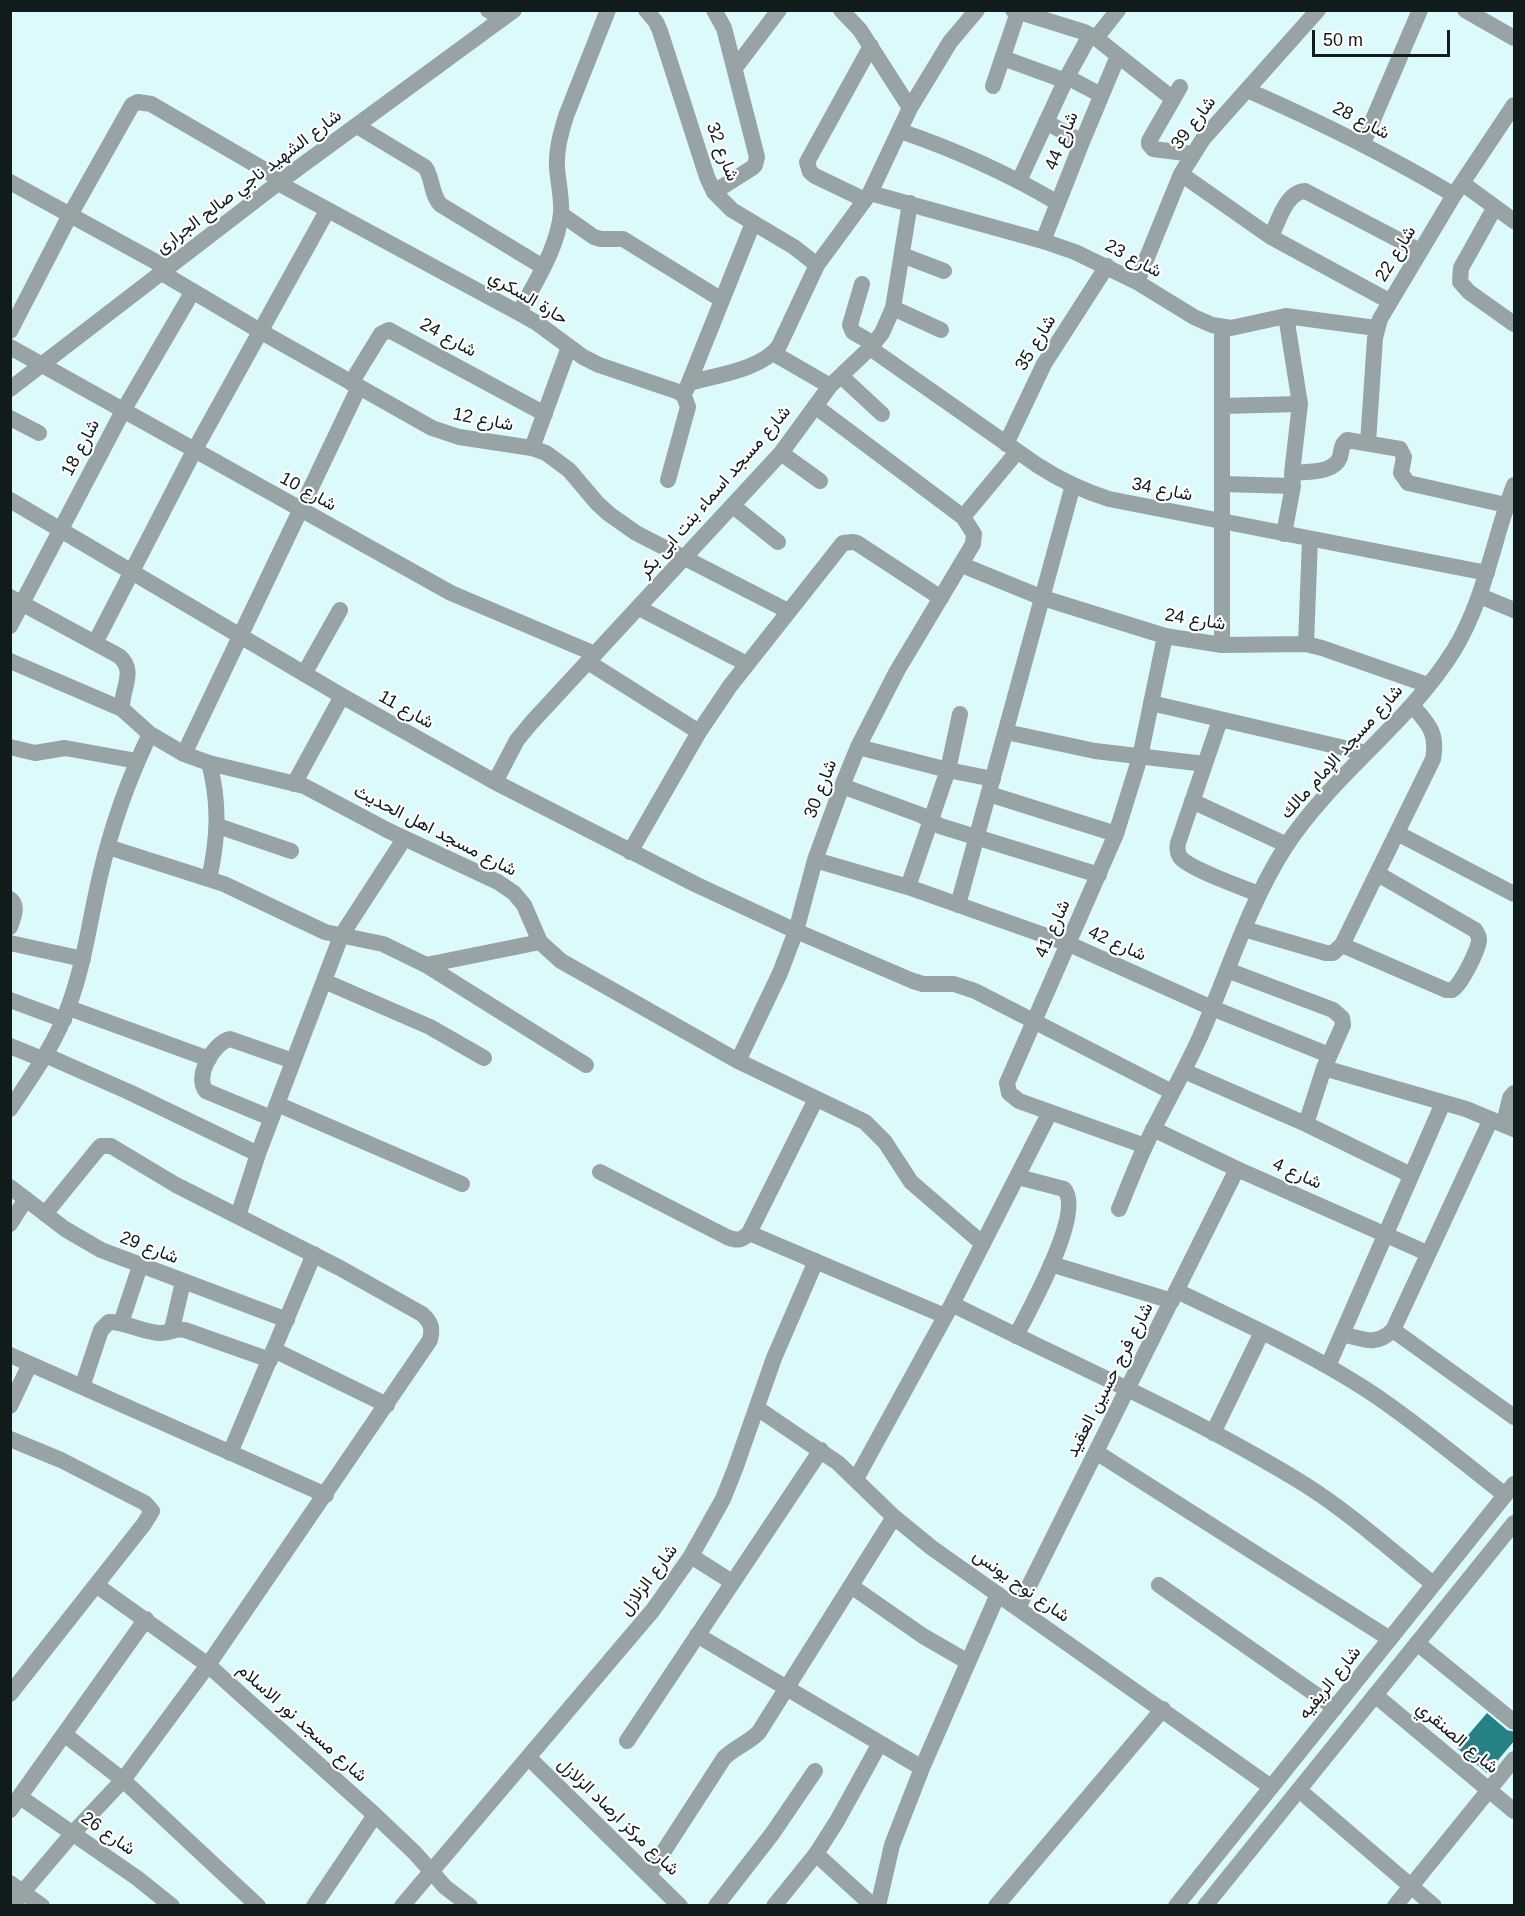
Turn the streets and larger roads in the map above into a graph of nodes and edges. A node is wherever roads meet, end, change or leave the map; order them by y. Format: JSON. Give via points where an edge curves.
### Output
{"nodes":[{"id":1,"x":608,"y":10,"type":"edge"},
{"id":2,"x":646,"y":10,"type":"edge"},
{"id":3,"x":714,"y":10,"type":"edge"},
{"id":4,"x":779,"y":10,"type":"edge"},
{"id":5,"x":841,"y":10,"type":"edge"},
{"id":6,"x":977,"y":10,"type":"edge"},
{"id":7,"x":1118,"y":10,"type":"edge"},
{"id":8,"x":1318,"y":10,"type":"edge"},
{"id":9,"x":1420,"y":10,"type":"edge"},
{"id":10,"x":1465,"y":10,"type":"edge"},
{"id":11,"x":1016,"y":11,"type":"edge"},
{"id":12,"x":501,"y":13,"type":"edge"},
{"id":13,"x":1093,"y":36,"type":"junction"},
{"id":14,"x":1515,"y":38,"type":"edge"},
{"id":15,"x":871,"y":46,"type":"junction"},
{"id":16,"x":1118,"y":56,"type":"junction"},
{"id":17,"x":1002,"y":58,"type":"junction"},
{"id":18,"x":735,"y":68,"type":"junction"},
{"id":19,"x":1067,"y":79,"type":"junction"},
{"id":20,"x":993,"y":86,"type":"dead end"},
{"id":21,"x":1247,"y":90,"type":"junction"},
{"id":22,"x":1101,"y":95,"type":"junction"},
{"id":23,"x":910,"y":108,"type":"junction"},
{"id":24,"x":1513,"y":111,"type":"edge"},
{"id":25,"x":1046,"y":122,"type":"junction"},
{"id":26,"x":357,"y":126,"type":"junction"},
{"id":27,"x":900,"y":131,"type":"junction"},
{"id":28,"x":1082,"y":142,"type":"junction"},
{"id":29,"x":1363,"y":143,"type":"junction"},
{"id":30,"x":1193,"y":154,"type":"junction"},
{"id":31,"x":1181,"y":174,"type":"junction"},
{"id":32,"x":1019,"y":181,"type":"junction"},
{"id":33,"x":10,"y":182,"type":"edge"},
{"id":34,"x":280,"y":182,"type":"junction"},
{"id":35,"x":1458,"y":189,"type":"junction"},
{"id":36,"x":714,"y":192,"type":"junction"},
{"id":37,"x":867,"y":196,"type":"junction"},
{"id":38,"x":910,"y":203,"type":"junction"},
{"id":39,"x":1058,"y":203,"type":"junction"},
{"id":40,"x":1495,"y":207,"type":"junction"},
{"id":41,"x":327,"y":211,"type":"junction"},
{"id":42,"x":561,"y":214,"type":"junction"},
{"id":43,"x":70,"y":215,"type":"junction"},
{"id":44,"x":1515,"y":221,"type":"edge"},
{"id":45,"x":753,"y":223,"type":"junction"},
{"id":46,"x":1271,"y":237,"type":"junction"},
{"id":47,"x":1043,"y":241,"type":"junction"},
{"id":48,"x":1420,"y":251,"type":"junction"},
{"id":49,"x":902,"y":255,"type":"junction"},
{"id":50,"x":817,"y":265,"type":"junction"},
{"id":51,"x":1107,"y":266,"type":"junction"},
{"id":52,"x":543,"y":267,"type":"junction"},
{"id":53,"x":164,"y":270,"type":"junction"},
{"id":54,"x":944,"y":272,"type":"dead end"},
{"id":55,"x":1137,"y":282,"type":"junction"},
{"id":56,"x":862,"y":284,"type":"dead end"},
{"id":57,"x":193,"y":291,"type":"junction"},
{"id":58,"x":722,"y":300,"type":"junction"},
{"id":59,"x":1389,"y":301,"type":"junction"},
{"id":60,"x":893,"y":308,"type":"junction"},
{"id":61,"x":519,"y":313,"type":"junction"},
{"id":62,"x":1286,"y":316,"type":"junction"},
{"id":63,"x":1515,"y":324,"type":"edge"},
{"id":64,"x":1222,"y":327,"type":"junction"},
{"id":65,"x":1376,"y":328,"type":"junction"},
{"id":66,"x":941,"y":330,"type":"dead end"},
{"id":67,"x":10,"y":331,"type":"edge"},
{"id":68,"x":260,"y":331,"type":"junction"},
{"id":69,"x":872,"y":346,"type":"junction"},
{"id":70,"x":10,"y":347,"type":"edge"},
{"id":71,"x":569,"y":347,"type":"junction"},
{"id":72,"x":773,"y":354,"type":"junction"},
{"id":73,"x":42,"y":365,"type":"junction"},
{"id":74,"x":836,"y":381,"type":"junction"},
{"id":75,"x":355,"y":385,"type":"junction"},
{"id":76,"x":10,"y":389,"type":"edge"},
{"id":77,"x":686,"y":390,"type":"junction"},
{"id":78,"x":1300,"y":404,"type":"junction"},
{"id":79,"x":815,"y":406,"type":"junction"},
{"id":80,"x":1222,"y":406,"type":"junction"},
{"id":81,"x":123,"y":411,"type":"junction"},
{"id":82,"x":545,"y":414,"type":"junction"},
{"id":83,"x":882,"y":414,"type":"dead end"},
{"id":84,"x":10,"y":418,"type":"edge"},
{"id":85,"x":39,"y":434,"type":"dead end"},
{"id":86,"x":1368,"y":443,"type":"junction"},
{"id":87,"x":532,"y":448,"type":"junction"},
{"id":88,"x":1012,"y":448,"type":"junction"},
{"id":89,"x":194,"y":451,"type":"junction"},
{"id":90,"x":781,"y":453,"type":"junction"},
{"id":91,"x":668,"y":480,"type":"dead end"},
{"id":92,"x":1293,"y":480,"type":"junction"},
{"id":93,"x":820,"y":481,"type":"dead end"},
{"id":94,"x":1223,"y":484,"type":"junction"},
{"id":95,"x":1072,"y":485,"type":"junction"},
{"id":96,"x":1511,"y":498,"type":"edge"},
{"id":97,"x":10,"y":500,"type":"edge"},
{"id":98,"x":733,"y":506,"type":"junction"},
{"id":99,"x":300,"y":509,"type":"junction"},
{"id":100,"x":963,"y":517,"type":"junction"},
{"id":101,"x":1223,"y":522,"type":"junction"},
{"id":102,"x":60,"y":529,"type":"junction"},
{"id":103,"x":1284,"y":534,"type":"junction"},
{"id":104,"x":1310,"y":540,"type":"junction"},
{"id":105,"x":778,"y":542,"type":"dead end"},
{"id":106,"x":686,"y":558,"type":"junction"},
{"id":107,"x":962,"y":565,"type":"junction"},
{"id":108,"x":132,"y":572,"type":"junction"},
{"id":109,"x":1487,"y":573,"type":"junction"},
{"id":110,"x":1480,"y":596,"type":"junction"},
{"id":111,"x":942,"y":598,"type":"junction"},
{"id":112,"x":1043,"y":598,"type":"junction"},
{"id":113,"x":16,"y":600,"type":"edge"},
{"id":114,"x":639,"y":608,"type":"junction"},
{"id":115,"x":340,"y":610,"type":"dead end"},
{"id":116,"x":1515,"y":610,"type":"edge"},
{"id":117,"x":788,"y":611,"type":"junction"},
{"id":118,"x":10,"y":626,"type":"edge"},
{"id":119,"x":240,"y":636,"type":"junction"},
{"id":120,"x":1165,"y":636,"type":"junction"},
{"id":121,"x":95,"y":644,"type":"junction"},
{"id":122,"x":1306,"y":644,"type":"junction"},
{"id":123,"x":1222,"y":645,"type":"junction"},
{"id":124,"x":592,"y":658,"type":"junction"},
{"id":125,"x":10,"y":661,"type":"edge"},
{"id":126,"x":747,"y":664,"type":"junction"},
{"id":127,"x":304,"y":674,"type":"junction"},
{"id":128,"x":1428,"y":686,"type":"junction"},
{"id":129,"x":342,"y":696,"type":"junction"},
{"id":130,"x":1151,"y":703,"type":"junction"},
{"id":131,"x":1412,"y":705,"type":"junction"},
{"id":132,"x":122,"y":709,"type":"junction"},
{"id":133,"x":960,"y":714,"type":"dead end"},
{"id":134,"x":1220,"y":720,"type":"junction"},
{"id":135,"x":699,"y":732,"type":"junction"},
{"id":136,"x":1006,"y":732,"type":"junction"},
{"id":137,"x":150,"y":734,"type":"junction"},
{"id":138,"x":10,"y":747,"type":"edge"},
{"id":139,"x":858,"y":747,"type":"junction"},
{"id":140,"x":1366,"y":753,"type":"junction"},
{"id":141,"x":184,"y":754,"type":"junction"},
{"id":142,"x":1140,"y":757,"type":"junction"},
{"id":143,"x":137,"y":760,"type":"junction"},
{"id":144,"x":209,"y":763,"type":"junction"},
{"id":145,"x":1205,"y":764,"type":"junction"},
{"id":146,"x":948,"y":770,"type":"junction"},
{"id":147,"x":495,"y":782,"type":"junction"},
{"id":148,"x":294,"y":784,"type":"junction"},
{"id":149,"x":842,"y":786,"type":"junction"},
{"id":150,"x":991,"y":786,"type":"junction"},
{"id":151,"x":1192,"y":801,"type":"junction"},
{"id":152,"x":932,"y":821,"type":"junction"},
{"id":153,"x":218,"y":826,"type":"junction"},
{"id":154,"x":1397,"y":833,"type":"junction"},
{"id":155,"x":1116,"y":834,"type":"junction"},
{"id":156,"x":977,"y":838,"type":"junction"},
{"id":157,"x":404,"y":839,"type":"junction"},
{"id":158,"x":1287,"y":845,"type":"junction"},
{"id":159,"x":108,"y":847,"type":"junction"},
{"id":160,"x":291,"y":850,"type":"dead end"},
{"id":161,"x":630,"y":852,"type":"junction"},
{"id":162,"x":815,"y":860,"type":"junction"},
{"id":163,"x":1377,"y":874,"type":"junction"},
{"id":164,"x":1099,"y":875,"type":"junction"},
{"id":165,"x":209,"y":879,"type":"junction"},
{"id":166,"x":908,"y":887,"type":"junction"},
{"id":167,"x":1258,"y":894,"type":"junction"},
{"id":168,"x":1515,"y":894,"type":"edge"},
{"id":169,"x":10,"y":899,"type":"edge"},
{"id":170,"x":957,"y":905,"type":"junction"},
{"id":171,"x":10,"y":927,"type":"edge"},
{"id":172,"x":1244,"y":929,"type":"junction"},
{"id":173,"x":796,"y":931,"type":"junction"},
{"id":174,"x":341,"y":936,"type":"junction"},
{"id":175,"x":540,"y":942,"type":"junction"},
{"id":176,"x":10,"y":943,"type":"edge"},
{"id":177,"x":1069,"y":944,"type":"junction"},
{"id":178,"x":1342,"y":945,"type":"junction"},
{"id":179,"x":83,"y":959,"type":"junction"},
{"id":180,"x":426,"y":965,"type":"junction"},
{"id":181,"x":1227,"y":970,"type":"junction"},
{"id":182,"x":324,"y":981,"type":"junction"},
{"id":183,"x":10,"y":1000,"type":"edge"},
{"id":184,"x":1212,"y":1008,"type":"junction"},
{"id":185,"x":66,"y":1014,"type":"junction"},
{"id":186,"x":1033,"y":1022,"type":"junction"},
{"id":187,"x":10,"y":1046,"type":"edge"},
{"id":188,"x":44,"y":1057,"type":"junction"},
{"id":189,"x":484,"y":1058,"type":"dead end"},
{"id":190,"x":209,"y":1059,"type":"junction"},
{"id":191,"x":293,"y":1061,"type":"junction"},
{"id":192,"x":738,"y":1061,"type":"junction"},
{"id":193,"x":1327,"y":1062,"type":"junction"},
{"id":194,"x":586,"y":1065,"type":"dead end"},
{"id":195,"x":1184,"y":1071,"type":"junction"},
{"id":196,"x":1172,"y":1092,"type":"junction"},
{"id":197,"x":1515,"y":1093,"type":"edge"},
{"id":198,"x":816,"y":1100,"type":"junction"},
{"id":199,"x":1443,"y":1103,"type":"junction"},
{"id":200,"x":10,"y":1109,"type":"edge"},
{"id":201,"x":274,"y":1111,"type":"junction"},
{"id":202,"x":1050,"y":1112,"type":"junction"},
{"id":203,"x":1306,"y":1124,"type":"junction"},
{"id":204,"x":1503,"y":1124,"type":"edge"},
{"id":205,"x":1153,"y":1129,"type":"junction"},
{"id":206,"x":1145,"y":1146,"type":"junction"},
{"id":207,"x":258,"y":1154,"type":"junction"},
{"id":208,"x":1237,"y":1170,"type":"junction"},
{"id":209,"x":600,"y":1172,"type":"dead end"},
{"id":210,"x":1411,"y":1175,"type":"junction"},
{"id":211,"x":1018,"y":1177,"type":"junction"},
{"id":212,"x":462,"y":1184,"type":"dead end"},
{"id":213,"x":10,"y":1188,"type":"edge"},
{"id":214,"x":26,"y":1199,"type":"junction"},
{"id":215,"x":1119,"y":1209,"type":"dead end"},
{"id":216,"x":45,"y":1214,"type":"junction"},
{"id":217,"x":238,"y":1216,"type":"junction"},
{"id":218,"x":10,"y":1224,"type":"edge"},
{"id":219,"x":749,"y":1233,"type":"junction"},
{"id":220,"x":1386,"y":1234,"type":"junction"},
{"id":221,"x":983,"y":1244,"type":"junction"},
{"id":222,"x":1427,"y":1252,"type":"junction"},
{"id":223,"x":314,"y":1254,"type":"junction"},
{"id":224,"x":816,"y":1261,"type":"junction"},
{"id":225,"x":1051,"y":1264,"type":"junction"},
{"id":226,"x":140,"y":1266,"type":"junction"},
{"id":227,"x":183,"y":1282,"type":"junction"},
{"id":228,"x":1174,"y":1296,"type":"junction"},
{"id":229,"x":948,"y":1310,"type":"junction"},
{"id":230,"x":287,"y":1320,"type":"junction"},
{"id":231,"x":121,"y":1323,"type":"junction"},
{"id":232,"x":172,"y":1329,"type":"junction"},
{"id":233,"x":1393,"y":1330,"type":"junction"},
{"id":234,"x":1262,"y":1332,"type":"junction"},
{"id":235,"x":1342,"y":1334,"type":"junction"},
{"id":236,"x":1017,"y":1336,"type":"junction"},
{"id":237,"x":10,"y":1355,"type":"edge"},
{"id":238,"x":272,"y":1355,"type":"junction"},
{"id":239,"x":30,"y":1364,"type":"junction"},
{"id":240,"x":1328,"y":1366,"type":"junction"},
{"id":241,"x":82,"y":1387,"type":"junction"},
{"id":242,"x":1127,"y":1390,"type":"junction"},
{"id":243,"x":387,"y":1405,"type":"junction"},
{"id":244,"x":10,"y":1406,"type":"edge"},
{"id":245,"x":757,"y":1408,"type":"junction"},
{"id":246,"x":1515,"y":1418,"type":"edge"},
{"id":247,"x":1213,"y":1433,"type":"junction"},
{"id":248,"x":10,"y":1440,"type":"edge"},
{"id":249,"x":820,"y":1450,"type":"junction"},
{"id":250,"x":1096,"y":1452,"type":"junction"},
{"id":251,"x":230,"y":1453,"type":"junction"},
{"id":252,"x":856,"y":1479,"type":"junction"},
{"id":253,"x":1510,"y":1490,"type":"edge"},
{"id":254,"x":326,"y":1495,"type":"junction"},
{"id":255,"x":894,"y":1517,"type":"junction"},
{"id":256,"x":1515,"y":1523,"type":"edge"},
{"id":257,"x":691,"y":1556,"type":"junction"},
{"id":258,"x":732,"y":1582,"type":"junction"},
{"id":259,"x":1433,"y":1584,"type":"junction"},
{"id":260,"x":96,"y":1585,"type":"junction"},
{"id":261,"x":1159,"y":1585,"type":"dead end"},
{"id":262,"x":850,"y":1586,"type":"junction"},
{"id":263,"x":998,"y":1594,"type":"junction"},
{"id":264,"x":1018,"y":1608,"type":"junction"},
{"id":265,"x":146,"y":1619,"type":"junction"},
{"id":266,"x":697,"y":1635,"type":"junction"},
{"id":267,"x":1390,"y":1639,"type":"junction"},
{"id":268,"x":1417,"y":1642,"type":"junction"},
{"id":269,"x":968,"y":1662,"type":"junction"},
{"id":270,"x":208,"y":1665,"type":"junction"},
{"id":271,"x":785,"y":1688,"type":"junction"},
{"id":272,"x":10,"y":1694,"type":"edge"},
{"id":273,"x":1375,"y":1695,"type":"junction"},
{"id":274,"x":1335,"y":1708,"type":"junction"},
{"id":275,"x":1163,"y":1709,"type":"junction"},
{"id":276,"x":1515,"y":1722,"type":"edge"},
{"id":277,"x":64,"y":1734,"type":"junction"},
{"id":278,"x":627,"y":1741,"type":"dead end"},
{"id":279,"x":880,"y":1743,"type":"junction"},
{"id":280,"x":528,"y":1756,"type":"junction"},
{"id":281,"x":1515,"y":1759,"type":"edge"},
{"id":282,"x":922,"y":1768,"type":"junction"},
{"id":283,"x":815,"y":1771,"type":"dead end"},
{"id":284,"x":123,"y":1780,"type":"junction"},
{"id":285,"x":1271,"y":1787,"type":"junction"},
{"id":286,"x":1299,"y":1790,"type":"junction"},
{"id":287,"x":1489,"y":1790,"type":"junction"},
{"id":288,"x":15,"y":1803,"type":"edge"},
{"id":289,"x":1515,"y":1811,"type":"edge"},
{"id":290,"x":375,"y":1815,"type":"junction"},
{"id":291,"x":73,"y":1833,"type":"junction"},
{"id":292,"x":816,"y":1854,"type":"junction"},
{"id":293,"x":430,"y":1872,"type":"junction"},
{"id":294,"x":649,"y":1874,"type":"junction"},
{"id":295,"x":1411,"y":1886,"type":"junction"},
{"id":296,"x":16,"y":1887,"type":"edge"},
{"id":297,"x":11,"y":1905,"type":"edge"},
{"id":298,"x":42,"y":1905,"type":"edge"},
{"id":299,"x":172,"y":1905,"type":"edge"},
{"id":300,"x":258,"y":1905,"type":"edge"},
{"id":301,"x":314,"y":1905,"type":"edge"},
{"id":302,"x":402,"y":1905,"type":"edge"},
{"id":303,"x":470,"y":1905,"type":"edge"},
{"id":304,"x":680,"y":1905,"type":"edge"},
{"id":305,"x":716,"y":1905,"type":"edge"},
{"id":306,"x":774,"y":1905,"type":"edge"},
{"id":307,"x":873,"y":1905,"type":"edge"},
{"id":308,"x":878,"y":1905,"type":"edge"},
{"id":309,"x":996,"y":1905,"type":"edge"},
{"id":310,"x":1176,"y":1905,"type":"edge"},
{"id":311,"x":1206,"y":1905,"type":"edge"},
{"id":312,"x":1395,"y":1905,"type":"edge"},
{"id":313,"x":1434,"y":1905,"type":"edge"}],
"edges":[{"from":1,"to":42,"type":"street","via":[[566,116],[557,150]]},
{"from":2,"to":36,"type":"street","name":"شارع 32","via":[[660,31]]},
{"from":3,"to":18,"type":"street","via":[[724,28]]},
{"from":4,"to":18,"type":"street"},
{"from":5,"to":15,"type":"street"},
{"from":6,"to":23,"type":"street","via":[[950,42]]},
{"from":7,"to":13,"type":"street"},
{"from":8,"to":21,"type":"street","name":"شارع 39"},
{"from":9,"to":29,"type":"street"},
{"from":10,"to":14,"type":"street"},
{"from":11,"to":13,"type":"street"},
{"from":11,"to":17,"type":"street"},
{"from":12,"to":26,"type":"street","name":"شارع الشهيد ناجي صالح الجرارى"},
{"from":13,"to":16,"type":"street"},
{"from":13,"to":19,"type":"street"},
{"from":15,"to":23,"type":"street"},
{"from":15,"to":37,"type":"street","name":"شارع 23","via":[[807,162],[815,176]]},
{"from":16,"to":22,"type":"street","name":"شارع 44"},
{"from":16,"to":30,"type":"street","via":[[1176,93],[1149,144],[1153,149]]},
{"from":17,"to":19,"type":"street"},
{"from":17,"to":20,"type":"street"},
{"from":18,"to":36,"type":"street","via":[[758,157],[752,168]]},
{"from":19,"to":22,"type":"street"},
{"from":19,"to":25,"type":"street"},
{"from":21,"to":29,"type":"street","name":"شارع 28"},
{"from":21,"to":30,"type":"street","name":"شارع 39"},
{"from":22,"to":28,"type":"street","name":"شارع 44"},
{"from":23,"to":27,"type":"street"},
{"from":24,"to":35,"type":"street","name":"شارع 22"},
{"from":25,"to":28,"type":"street"},
{"from":25,"to":32,"type":"street"},
{"from":26,"to":34,"type":"street","name":"شارع الشهيد ناجي صالح الجرارى"},
{"from":26,"to":52,"type":"street","via":[[425,167],[441,205]]},
{"from":27,"to":32,"type":"street"},
{"from":27,"to":37,"type":"street"},
{"from":28,"to":39,"type":"street","name":"شارع 44"},
{"from":29,"to":35,"type":"street","name":"شارع 28"},
{"from":30,"to":31,"type":"street","name":"شارع 39"},
{"from":31,"to":46,"type":"street"},
{"from":31,"to":55,"type":"street","name":"شارع 39"},
{"from":32,"to":39,"type":"street"},
{"from":33,"to":43,"type":"street","name":"شارع 12"},
{"from":34,"to":41,"type":"street","name":"حارة السكري"},
{"from":34,"to":43,"type":"street","name":"حارة السكري","via":[[151,104],[138,102],[132,105]]},
{"from":34,"to":53,"type":"street","name":"شارع الشهيد ناجي صالح الجرارى"},
{"from":35,"to":40,"type":"street","name":"شارع 28"},
{"from":35,"to":48,"type":"street","name":"شارع 22"},
{"from":36,"to":45,"type":"street","name":"شارع 32"},
{"from":37,"to":38,"type":"street","name":"شارع 23"},
{"from":37,"to":50,"type":"street"},
{"from":38,"to":47,"type":"street","name":"شارع 23"},
{"from":38,"to":49,"type":"street","name":"شارع مسجد اسماء بنت ابى بكر"},
{"from":39,"to":47,"type":"street","name":"شارع 44"},
{"from":40,"to":44,"type":"street","name":"شارع 28"},
{"from":40,"to":63,"type":"street","via":[[1461,268],[1460,282]]},
{"from":41,"to":61,"type":"street","name":"حارة السكري"},
{"from":41,"to":68,"type":"street"},
{"from":42,"to":52,"type":"street"},
{"from":42,"to":58,"type":"street","via":[[594,237],[623,239]]},
{"from":43,"to":53,"type":"street","name":"شارع 12"},
{"from":43,"to":67,"type":"street"},
{"from":45,"to":50,"type":"street","name":"شارع 32"},
{"from":45,"to":58,"type":"street"},
{"from":46,"to":48,"type":"street","via":[[1289,200],[1305,191]]},
{"from":46,"to":59,"type":"street"},
{"from":47,"to":51,"type":"street","name":"شارع 23"},
{"from":48,"to":59,"type":"street","name":"شارع 22"},
{"from":49,"to":54,"type":"street"},
{"from":49,"to":60,"type":"street","name":"شارع مسجد اسماء بنت ابى بكر"},
{"from":50,"to":72,"type":"street"},
{"from":51,"to":55,"type":"street","name":"شارع 23"},
{"from":51,"to":88,"type":"street","name":"شارع 35","via":[[1044,364]]},
{"from":52,"to":61,"type":"street"},
{"from":53,"to":57,"type":"street","name":"شارع 12"},
{"from":53,"to":73,"type":"street","name":"شارع الشهيد ناجي صالح الجرارى"},
{"from":55,"to":64,"type":"street","name":"شارع 23","via":[[1194,317]]},
{"from":56,"to":69,"type":"street","name":"شارع 34","via":[[850,325]]},
{"from":57,"to":68,"type":"street","name":"شارع 12"},
{"from":57,"to":81,"type":"street","name":"شارع 18"},
{"from":58,"to":77,"type":"street"},
{"from":59,"to":65,"type":"street","name":"شارع 22"},
{"from":60,"to":66,"type":"street"},
{"from":60,"to":69,"type":"street","name":"شارع مسجد اسماء بنت ابى بكر"},
{"from":61,"to":71,"type":"street","name":"حارة السكري"},
{"from":62,"to":64,"type":"street","name":"شارع 23","via":[[1241,327]]},
{"from":62,"to":65,"type":"street","name":"شارع 23"},
{"from":62,"to":78,"type":"street"},
{"from":64,"to":80,"type":"street"},
{"from":65,"to":86,"type":"street","name":"شارع 22"},
{"from":68,"to":75,"type":"street","name":"شارع 12"},
{"from":68,"to":89,"type":"street"},
{"from":69,"to":74,"type":"street","name":"شارع مسجد اسماء بنت ابى بكر"},
{"from":69,"to":88,"type":"street","name":"شارع 34"},
{"from":70,"to":73,"type":"street","name":"شارع 10"},
{"from":71,"to":77,"type":"street","name":"حارة السكري","via":[[598,365],[679,392]]},
{"from":71,"to":82,"type":"street"},
{"from":72,"to":74,"type":"street"},
{"from":72,"to":77,"type":"street"},
{"from":73,"to":76,"type":"street","name":"شارع الشهيد ناجي صالح الجرارى"},
{"from":73,"to":81,"type":"street","name":"شارع 10"},
{"from":74,"to":79,"type":"street","name":"شارع مسجد اسماء بنت ابى بكر"},
{"from":74,"to":83,"type":"street"},
{"from":75,"to":82,"type":"street","name":"شارع 24","via":[[381,334],[389,330]]},
{"from":75,"to":87,"type":"street","name":"شارع 12","via":[[445,433]]},
{"from":75,"to":99,"type":"street"},
{"from":77,"to":91,"type":"street","via":[[688,407]]},
{"from":78,"to":80,"type":"street"},
{"from":78,"to":92,"type":"street"},
{"from":79,"to":90,"type":"street","name":"شارع مسجد اسماء بنت ابى بكر"},
{"from":79,"to":100,"type":"street"},
{"from":80,"to":94,"type":"street"},
{"from":81,"to":89,"type":"street","name":"شارع 10"},
{"from":81,"to":102,"type":"street","name":"شارع 18"},
{"from":82,"to":87,"type":"street"},
{"from":84,"to":85,"type":"street"},
{"from":86,"to":92,"type":"street","via":[[1347,440],[1339,459],[1330,468]]},
{"from":86,"to":96,"type":"street","via":[[1400,449],[1404,457],[1401,474],[1408,483]]},
{"from":87,"to":106,"type":"street","name":"شارع 12","via":[[569,470],[597,503],[622,524]]},
{"from":88,"to":95,"type":"street","name":"شارع 34"},
{"from":88,"to":100,"type":"street","name":"شارع 35"},
{"from":89,"to":99,"type":"street","name":"شارع 10"},
{"from":89,"to":108,"type":"street"},
{"from":90,"to":93,"type":"street"},
{"from":90,"to":98,"type":"street","name":"شارع مسجد اسماء بنت ابى بكر"},
{"from":92,"to":94,"type":"street"},
{"from":92,"to":103,"type":"street"},
{"from":94,"to":101,"type":"street"},
{"from":95,"to":101,"type":"street","name":"شارع 34","via":[[1109,500]]},
{"from":95,"to":112,"type":"street"},
{"from":96,"to":109,"type":"street","name":"شارع مسجد الإمام مالك"},
{"from":97,"to":102,"type":"street","name":"شارع 11"},
{"from":98,"to":105,"type":"street"},
{"from":98,"to":106,"type":"street","name":"شارع مسجد اسماء بنت ابى بكر"},
{"from":99,"to":119,"type":"street"},
{"from":99,"to":124,"type":"street","name":"شارع 10","via":[[451,593]]},
{"from":100,"to":107,"type":"street","name":"شارع 30","via":[[974,534]]},
{"from":101,"to":103,"type":"street","name":"شارع 34"},
{"from":101,"to":123,"type":"street"},
{"from":102,"to":108,"type":"street","name":"شارع 11"},
{"from":102,"to":113,"type":"street","name":"شارع 18"},
{"from":103,"to":104,"type":"street","name":"شارع 34"},
{"from":104,"to":109,"type":"street","name":"شارع 34"},
{"from":104,"to":122,"type":"street"},
{"from":106,"to":114,"type":"street","name":"شارع مسجد اسماء بنت ابى بكر"},
{"from":106,"to":117,"type":"street","name":"شارع 12"},
{"from":107,"to":111,"type":"street","name":"شارع 30"},
{"from":107,"to":112,"type":"street","name":"شارع 24"},
{"from":108,"to":119,"type":"street","name":"شارع 11"},
{"from":108,"to":121,"type":"street"},
{"from":109,"to":110,"type":"street","name":"شارع مسجد الإمام مالك"},
{"from":110,"to":116,"type":"street"},
{"from":110,"to":128,"type":"street","name":"شارع مسجد الإمام مالك","via":[[1454,650]]},
{"from":111,"to":117,"type":"street","via":[[857,543],[848,542]]},
{"from":111,"to":139,"type":"street","name":"شارع 30","via":[[897,671]]},
{"from":112,"to":120,"type":"street","name":"شارع 24"},
{"from":112,"to":136,"type":"street"},
{"from":113,"to":118,"type":"street","name":"شارع 18"},
{"from":113,"to":121,"type":"street"},
{"from":114,"to":124,"type":"street","name":"شارع مسجد اسماء بنت ابى بكر"},
{"from":114,"to":126,"type":"street"},
{"from":115,"to":127,"type":"street"},
{"from":117,"to":126,"type":"street"},
{"from":119,"to":127,"type":"street","name":"شارع 11"},
{"from":119,"to":141,"type":"street"},
{"from":120,"to":123,"type":"street","name":"شارع 24"},
{"from":120,"to":130,"type":"street","name":"شارع 41"},
{"from":121,"to":132,"type":"street","via":[[119,656],[128,666]]},
{"from":122,"to":123,"type":"street","name":"شارع 24"},
{"from":122,"to":128,"type":"street","name":"شارع 24"},
{"from":124,"to":135,"type":"street","name":"شارع 10"},
{"from":124,"to":147,"type":"street","name":"شارع مسجد اسماء بنت ابى بكر","via":[[517,740]]},
{"from":125,"to":132,"type":"street","name":"شارع مسجد اهل الحديث"},
{"from":126,"to":135,"type":"street"},
{"from":127,"to":129,"type":"street","name":"شارع 11"},
{"from":128,"to":131,"type":"street","name":"شارع مسجد الإمام مالك"},
{"from":129,"to":147,"type":"street","name":"شارع 11"},
{"from":129,"to":148,"type":"street"},
{"from":130,"to":134,"type":"street"},
{"from":130,"to":142,"type":"street","name":"شارع 41"},
{"from":131,"to":140,"type":"street","name":"شارع مسجد الإمام مالك"},
{"from":131,"to":154,"type":"street","via":[[1431,728],[1435,748],[1429,770]]},
{"from":132,"to":137,"type":"street","name":"شارع مسجد اهل الحديث"},
{"from":133,"to":146,"type":"street"},
{"from":134,"to":140,"type":"street"},
{"from":134,"to":145,"type":"street"},
{"from":135,"to":161,"type":"street"},
{"from":136,"to":142,"type":"street"},
{"from":136,"to":150,"type":"street"},
{"from":137,"to":141,"type":"street","name":"شارع مسجد اهل الحديث"},
{"from":137,"to":143,"type":"street"},
{"from":138,"to":143,"type":"street","via":[[35,753],[65,748]]},
{"from":139,"to":146,"type":"street"},
{"from":139,"to":149,"type":"street","name":"شارع 30"},
{"from":140,"to":158,"type":"street","name":"شارع مسجد الإمام مالك"},
{"from":141,"to":144,"type":"street","name":"شارع مسجد اهل الحديث"},
{"from":142,"to":145,"type":"street"},
{"from":142,"to":155,"type":"street","name":"شارع 41"},
{"from":143,"to":159,"type":"street"},
{"from":144,"to":148,"type":"street","name":"شارع مسجد اهل الحديث"},
{"from":144,"to":153,"type":"street","via":[[216,787]]},
{"from":145,"to":151,"type":"street"},
{"from":146,"to":150,"type":"street"},
{"from":146,"to":152,"type":"street"},
{"from":147,"to":161,"type":"street","name":"شارع 11"},
{"from":148,"to":157,"type":"street","name":"شارع مسجد اهل الحديث","via":[[316,791]]},
{"from":149,"to":152,"type":"street"},
{"from":149,"to":162,"type":"street","name":"شارع 30"},
{"from":150,"to":155,"type":"street"},
{"from":150,"to":156,"type":"street"},
{"from":151,"to":158,"type":"street"},
{"from":151,"to":167,"type":"street","via":[[1178,843],[1180,856],[1190,865]]},
{"from":152,"to":156,"type":"street"},
{"from":152,"to":166,"type":"street"},
{"from":153,"to":160,"type":"street"},
{"from":153,"to":165,"type":"street"},
{"from":154,"to":163,"type":"street"},
{"from":154,"to":168,"type":"street"},
{"from":155,"to":164,"type":"street","name":"شارع 41"},
{"from":156,"to":164,"type":"street"},
{"from":156,"to":170,"type":"street"},
{"from":157,"to":174,"type":"street"},
{"from":157,"to":175,"type":"street","name":"شارع مسجد اهل الحديث","via":[[514,893],[525,905]]},
{"from":158,"to":167,"type":"street","name":"شارع مسجد الإمام مالك"},
{"from":159,"to":165,"type":"street"},
{"from":159,"to":179,"type":"street"},
{"from":161,"to":173,"type":"street","name":"شارع 11"},
{"from":162,"to":166,"type":"street","name":"شارع 42"},
{"from":162,"to":173,"type":"street","name":"شارع 30"},
{"from":163,"to":178,"type":"street"},
{"from":163,"to":178,"type":"street","via":[[1475,930],[1477,946],[1459,984],[1446,990]]},
{"from":164,"to":177,"type":"street","name":"شارع 41"},
{"from":165,"to":174,"type":"street","via":[[324,932]]},
{"from":166,"to":170,"type":"street","name":"شارع 42"},
{"from":167,"to":172,"type":"street","name":"شارع مسجد الإمام مالك"},
{"from":169,"to":171,"type":"street","via":[[15,907]]},
{"from":170,"to":177,"type":"street","name":"شارع 42"},
{"from":172,"to":178,"type":"street","via":[[1326,953],[1333,953]]},
{"from":172,"to":181,"type":"street","name":"شارع مسجد الإمام مالك"},
{"from":173,"to":186,"type":"street","name":"شارع 11","via":[[914,981],[964,987]]},
{"from":173,"to":192,"type":"street","name":"شارع 30"},
{"from":174,"to":180,"type":"street","via":[[383,944]]},
{"from":174,"to":182,"type":"street"},
{"from":175,"to":180,"type":"street"},
{"from":175,"to":192,"type":"street","name":"شارع مسجد اهل الحديث","via":[[561,961]]},
{"from":176,"to":179,"type":"street"},
{"from":177,"to":184,"type":"street","name":"شارع 42"},
{"from":177,"to":186,"type":"street","name":"شارع 41"},
{"from":179,"to":185,"type":"street"},
{"from":180,"to":194,"type":"street"},
{"from":181,"to":184,"type":"street","name":"شارع مسجد الإمام مالك"},
{"from":181,"to":193,"type":"street","via":[[1338,1013],[1342,1025]]},
{"from":182,"to":189,"type":"street","via":[[421,1023]]},
{"from":182,"to":191,"type":"street"},
{"from":183,"to":185,"type":"street"},
{"from":184,"to":193,"type":"street","name":"شارع 42"},
{"from":184,"to":195,"type":"street","name":"شارع مسجد الإمام مالك"},
{"from":185,"to":188,"type":"street"},
{"from":185,"to":190,"type":"street"},
{"from":186,"to":196,"type":"street","name":"شارع 11"},
{"from":186,"to":202,"type":"street","name":"شارع 41","via":[[1007,1088],[1012,1098]]},
{"from":187,"to":188,"type":"street"},
{"from":188,"to":200,"type":"street"},
{"from":188,"to":207,"type":"street","via":[[129,1092]]},
{"from":190,"to":191,"type":"street","via":[[219,1044],[230,1039]]},
{"from":190,"to":201,"type":"street","via":[[201,1080],[206,1091]]},
{"from":191,"to":201,"type":"street"},
{"from":192,"to":198,"type":"street","name":"شارع مسجد اهل الحديث"},
{"from":193,"to":199,"type":"street","name":"شارع 42"},
{"from":193,"to":203,"type":"street"},
{"from":195,"to":196,"type":"street","name":"شارع مسجد الإمام مالك"},
{"from":195,"to":203,"type":"street"},
{"from":196,"to":205,"type":"street","name":"شارع مسجد الإمام مالك"},
{"from":197,"to":204,"type":"street"},
{"from":198,"to":219,"type":"street"},
{"from":198,"to":221,"type":"street","name":"شارع مسجد اهل الحديث","via":[[854,1116],[876,1132],[911,1182]]},
{"from":199,"to":204,"type":"street","name":"شارع 42"},
{"from":199,"to":210,"type":"street"},
{"from":201,"to":207,"type":"street"},
{"from":201,"to":212,"type":"street"},
{"from":202,"to":206,"type":"street","name":"شارع 41"},
{"from":202,"to":211,"type":"street"},
{"from":203,"to":210,"type":"street"},
{"from":204,"to":222,"type":"street"},
{"from":205,"to":206,"type":"street","name":"شارع مسجد الإمام مالك"},
{"from":205,"to":208,"type":"street","name":"شارع 4"},
{"from":206,"to":215,"type":"street","name":"شارع مسجد الإمام مالك"},
{"from":207,"to":217,"type":"street"},
{"from":208,"to":220,"type":"street","name":"شارع 4"},
{"from":208,"to":228,"type":"street","name":"شارع فرج حسين العقيد"},
{"from":209,"to":219,"type":"street","via":[[727,1237],[743,1239]]},
{"from":210,"to":220,"type":"street"},
{"from":211,"to":221,"type":"street"},
{"from":211,"to":225,"type":"street","via":[[1059,1187],[1067,1193],[1064,1234]]},
{"from":213,"to":214,"type":"street","name":"شارع 29"},
{"from":214,"to":216,"type":"street","name":"شارع 29"},
{"from":214,"to":218,"type":"street"},
{"from":216,"to":217,"type":"street","via":[[98,1149],[106,1145]]},
{"from":216,"to":226,"type":"street","name":"شارع 29","via":[[82,1241]]},
{"from":217,"to":223,"type":"street"},
{"from":219,"to":224,"type":"street"},
{"from":220,"to":222,"type":"street","name":"شارع 4"},
{"from":220,"to":235,"type":"street"},
{"from":221,"to":229,"type":"street"},
{"from":222,"to":233,"type":"street"},
{"from":223,"to":230,"type":"street"},
{"from":223,"to":243,"type":"street","via":[[422,1314],[431,1325],[430,1340]]},
{"from":224,"to":229,"type":"street"},
{"from":224,"to":245,"type":"street","name":"شارع الزلازل"},
{"from":225,"to":228,"type":"street"},
{"from":225,"to":236,"type":"street"},
{"from":226,"to":227,"type":"street","name":"شارع 29"},
{"from":226,"to":231,"type":"street"},
{"from":227,"to":230,"type":"street","name":"شارع 29"},
{"from":227,"to":232,"type":"street"},
{"from":228,"to":234,"type":"street"},
{"from":228,"to":242,"type":"street","name":"شارع فرج حسين العقيد"},
{"from":229,"to":236,"type":"street"},
{"from":229,"to":252,"type":"street"},
{"from":230,"to":238,"type":"street"},
{"from":231,"to":232,"type":"street","via":[[160,1333]]},
{"from":231,"to":241,"type":"street","via":[[104,1325]]},
{"from":232,"to":238,"type":"street"},
{"from":233,"to":235,"type":"street","via":[[1372,1341]]},
{"from":233,"to":246,"type":"street"},
{"from":234,"to":240,"type":"street"},
{"from":234,"to":247,"type":"street"},
{"from":235,"to":240,"type":"street"},
{"from":236,"to":242,"type":"street"},
{"from":237,"to":239,"type":"street"},
{"from":238,"to":243,"type":"street"},
{"from":238,"to":251,"type":"street"},
{"from":239,"to":241,"type":"street"},
{"from":239,"to":244,"type":"street"},
{"from":240,"to":253,"type":"street"},
{"from":241,"to":251,"type":"street"},
{"from":242,"to":247,"type":"street"},
{"from":242,"to":250,"type":"street","name":"شارع فرج حسين العقيد"},
{"from":243,"to":254,"type":"street"},
{"from":245,"to":249,"type":"street","name":"شارع نوح يونس"},
{"from":245,"to":257,"type":"street","name":"شارع الزلازل","via":[[723,1499]]},
{"from":247,"to":259,"type":"street","via":[[1329,1501]]},
{"from":248,"to":260,"type":"street","via":[[61,1461],[150,1507],[150,1516]]},
{"from":249,"to":252,"type":"street","name":"شارع نوح يونس"},
{"from":249,"to":258,"type":"street"},
{"from":250,"to":264,"type":"street","name":"شارع فرج حسين العقيد"},
{"from":250,"to":267,"type":"street"},
{"from":251,"to":254,"type":"street"},
{"from":252,"to":255,"type":"street","name":"شارع نوح يونس"},
{"from":253,"to":259,"type":"street","name":"شارع الريفيه"},
{"from":254,"to":270,"type":"street"},
{"from":255,"to":262,"type":"street"},
{"from":255,"to":263,"type":"street","name":"شارع نوح يونس"},
{"from":256,"to":268,"type":"street"},
{"from":257,"to":258,"type":"street"},
{"from":257,"to":280,"type":"street","name":"شارع الزلازل","via":[[653,1610]]},
{"from":258,"to":266,"type":"street"},
{"from":259,"to":267,"type":"street","name":"شارع الريفيه"},
{"from":260,"to":265,"type":"street","name":"شارع مسجد نور الاسلام"},
{"from":260,"to":272,"type":"street"},
{"from":261,"to":274,"type":"street"},
{"from":262,"to":269,"type":"street"},
{"from":262,"to":271,"type":"street"},
{"from":263,"to":264,"type":"street","name":"شارع نوح يونس"},
{"from":263,"to":269,"type":"street"},
{"from":264,"to":275,"type":"street","name":"شارع نوح يونس"},
{"from":265,"to":270,"type":"street","name":"شارع مسجد نور الاسلام"},
{"from":265,"to":277,"type":"street"},
{"from":266,"to":271,"type":"street"},
{"from":266,"to":278,"type":"street"},
{"from":267,"to":274,"type":"street","name":"شارع الريفيه"},
{"from":268,"to":273,"type":"street"},
{"from":268,"to":276,"type":"street"},
{"from":269,"to":282,"type":"street"},
{"from":270,"to":284,"type":"street"},
{"from":270,"to":290,"type":"street","name":"شارع مسجد نور الاسلام"},
{"from":271,"to":279,"type":"street"},
{"from":271,"to":294,"type":"street","via":[[759,1732],[724,1758]]},
{"from":273,"to":286,"type":"street"},
{"from":273,"to":287,"type":"street","name":"شارع الصنقري"},
{"from":274,"to":285,"type":"street","name":"شارع الريفيه"},
{"from":275,"to":285,"type":"street","name":"شارع نوح يونس"},
{"from":275,"to":309,"type":"street"},
{"from":277,"to":284,"type":"street"},
{"from":277,"to":288,"type":"street"},
{"from":279,"to":282,"type":"street"},
{"from":279,"to":292,"type":"street"},
{"from":280,"to":293,"type":"street","name":"شارع الزلازل"},
{"from":280,"to":294,"type":"street","name":"شارع مركز ارصاد الزلازل"},
{"from":281,"to":287,"type":"street"},
{"from":282,"to":308,"type":"street","via":[[892,1845]]},
{"from":283,"to":305,"type":"street"},
{"from":284,"to":291,"type":"street"},
{"from":284,"to":300,"type":"street"},
{"from":285,"to":310,"type":"street","name":"شارع الريفيه"},
{"from":286,"to":295,"type":"street"},
{"from":286,"to":311,"type":"street"},
{"from":287,"to":289,"type":"street","name":"شارع الصنقري"},
{"from":287,"to":295,"type":"street"},
{"from":288,"to":291,"type":"street","name":"شارع 26"},
{"from":290,"to":293,"type":"street","name":"شارع مسجد نور الاسلام","via":[[416,1853]]},
{"from":290,"to":301,"type":"street"},
{"from":291,"to":296,"type":"street"},
{"from":291,"to":299,"type":"street","name":"شارع 26"},
{"from":292,"to":306,"type":"street"},
{"from":292,"to":307,"type":"street"},
{"from":293,"to":302,"type":"street","name":"شارع الزلازل"},
{"from":293,"to":303,"type":"street","name":"شارع مسجد نور الاسلام"},
{"from":294,"to":304,"type":"street","name":"شارع مركز ارصاد الزلازل"},
{"from":295,"to":312,"type":"street"},
{"from":295,"to":313,"type":"street"},
{"from":296,"to":297,"type":"street"},
{"from":296,"to":298,"type":"street"}]}
